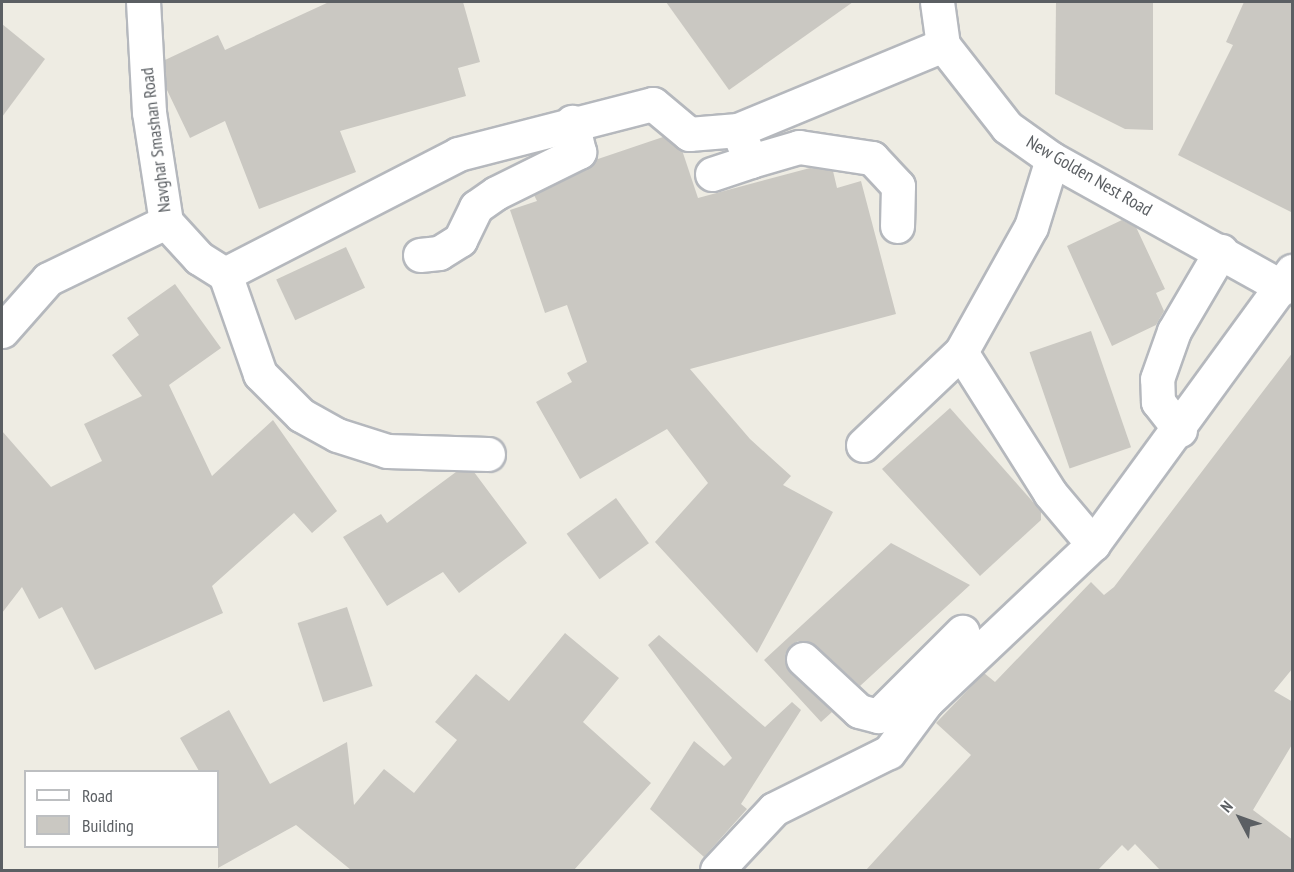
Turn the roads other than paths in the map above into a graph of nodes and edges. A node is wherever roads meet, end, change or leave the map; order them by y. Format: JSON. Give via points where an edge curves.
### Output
{"nodes":[{"id":1,"x":143,"y":2,"type":"edge"},
{"id":2,"x":937,"y":2,"type":"edge"},
{"id":3,"x":943,"y":45,"type":"junction"},
{"id":4,"x":572,"y":122,"type":"junction"},
{"id":5,"x":738,"y":130,"type":"junction"},
{"id":6,"x":1052,"y":159,"type":"junction"},
{"id":7,"x":751,"y":161,"type":"junction"},
{"id":8,"x":712,"y":174,"type":"dead end"},
{"id":9,"x":166,"y":222,"type":"junction"},
{"id":10,"x":897,"y":226,"type":"dead end"},
{"id":11,"x":1221,"y":251,"type":"junction"},
{"id":12,"x":420,"y":255,"type":"dead end"},
{"id":13,"x":225,"y":274,"type":"junction"},
{"id":14,"x":1288,"y":280,"type":"edge"},
{"id":15,"x":2,"y":331,"type":"edge"},
{"id":16,"x":961,"y":352,"type":"junction"},
{"id":17,"x":1180,"y":430,"type":"junction"},
{"id":18,"x":863,"y":445,"type":"dead end"},
{"id":19,"x":488,"y":454,"type":"dead end"},
{"id":20,"x":1093,"y":544,"type":"junction"},
{"id":21,"x":962,"y":632,"type":"dead end"},
{"id":22,"x":802,"y":659,"type":"dead end"},
{"id":23,"x":926,"y":702,"type":"junction"},
{"id":24,"x":878,"y":716,"type":"junction"},
{"id":25,"x":717,"y":870,"type":"edge"}],
"edges":[{"from":1,"to":9,"type":"street","name":"Navghar Smashan Road","via":[[149,112]]},
{"from":2,"to":3,"type":"street","name":"New Golden Nest Road"},
{"from":3,"to":5,"type":"street"},
{"from":3,"to":6,"type":"street","name":"New Golden Nest Road","via":[[1006,127]]},
{"from":4,"to":5,"type":"street","via":[[653,104],[689,134]]},
{"from":4,"to":12,"type":"street","via":[[579,152],[496,193],[476,207],[460,240],[439,253]]},
{"from":4,"to":13,"type":"street","via":[[458,154]]},
{"from":5,"to":7,"type":"street"},
{"from":6,"to":11,"type":"street","name":"New Golden Nest Road"},
{"from":6,"to":16,"type":"street","via":[[1031,227]]},
{"from":7,"to":8,"type":"street"},
{"from":7,"to":10,"type":"street","via":[[799,147],[872,158],[898,186]]},
{"from":9,"to":13,"type":"street","via":[[199,258]]},
{"from":9,"to":15,"type":"street","name":"Navghar Smashan Road","via":[[48,279]]},
{"from":11,"to":14,"type":"street","name":"New Golden Nest Road"},
{"from":11,"to":17,"type":"street","via":[[1174,330],[1157,379],[1158,402]]},
{"from":13,"to":19,"type":"street","via":[[260,374],[300,415],[336,435],[387,451]]},
{"from":14,"to":17,"type":"street"},
{"from":16,"to":18,"type":"street"},
{"from":16,"to":20,"type":"street","via":[[1050,493]]},
{"from":17,"to":20,"type":"street"},
{"from":20,"to":23,"type":"street"},
{"from":21,"to":24,"type":"street"},
{"from":22,"to":24,"type":"street","via":[[844,700]]},
{"from":23,"to":24,"type":"street"},
{"from":23,"to":25,"type":"street","via":[[889,752],[774,809]]}]}
